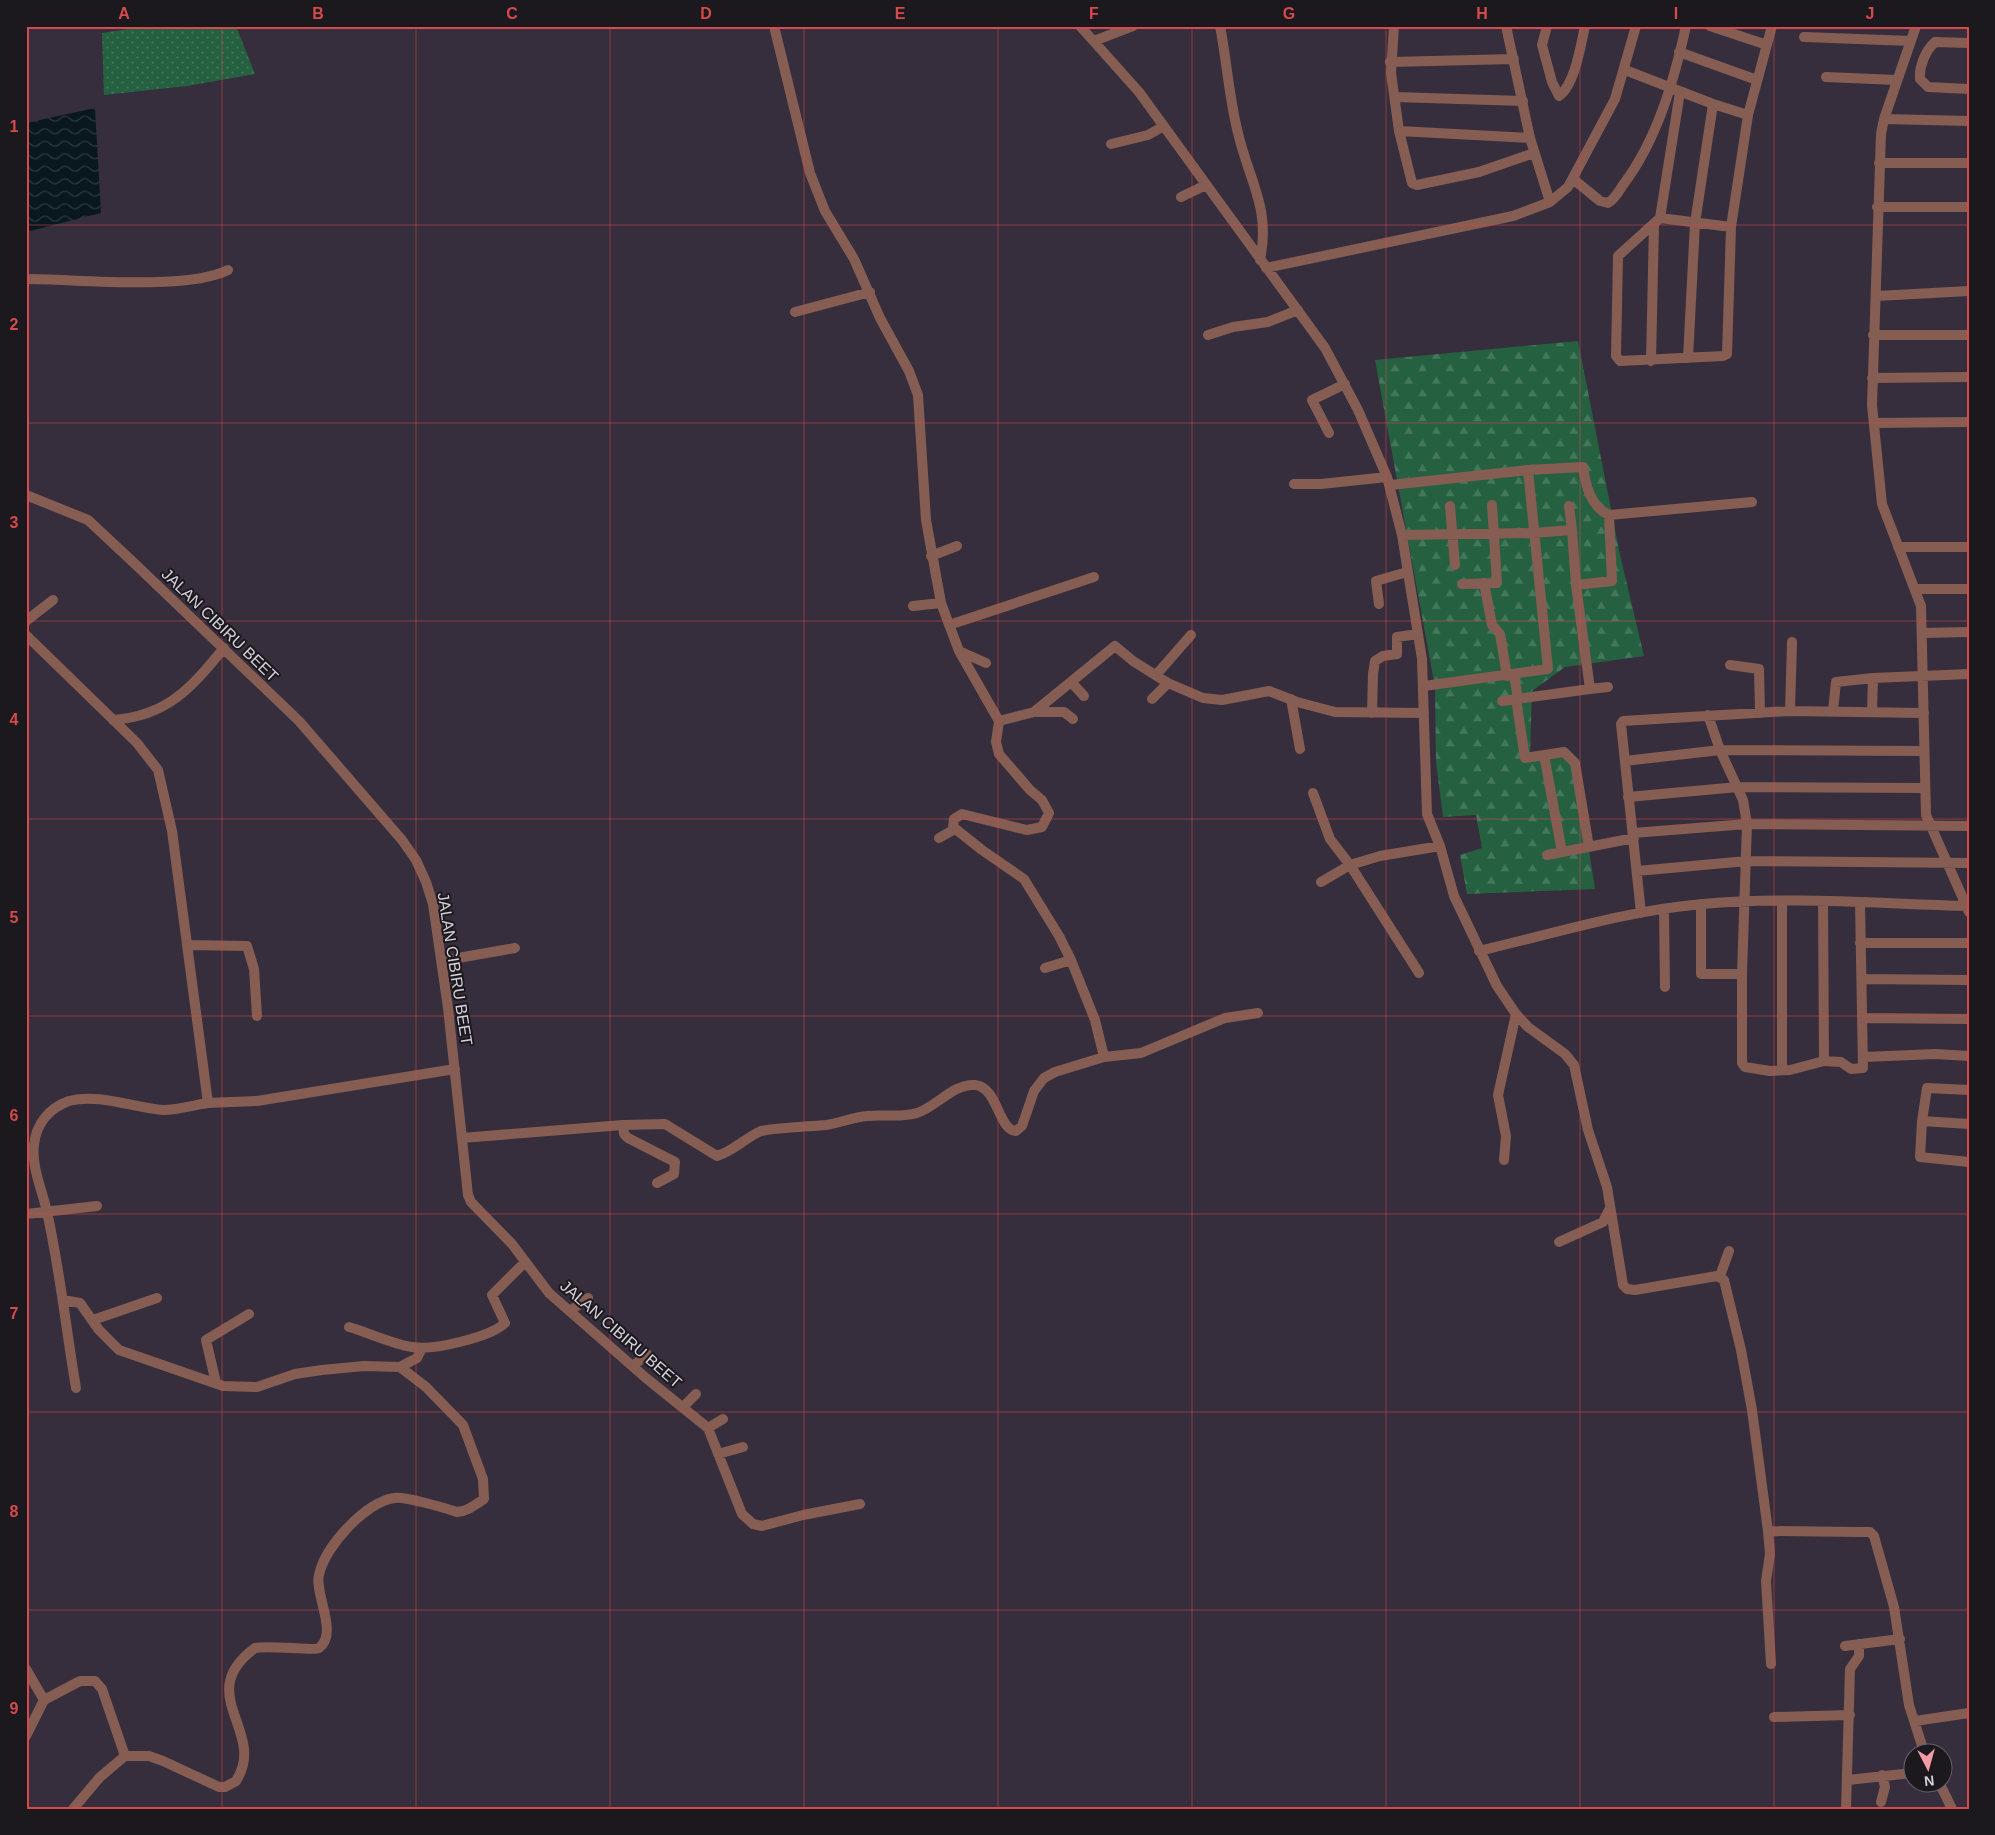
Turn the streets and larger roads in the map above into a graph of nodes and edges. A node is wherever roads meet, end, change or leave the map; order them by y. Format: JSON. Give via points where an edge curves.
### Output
{"nodes":[{"id":1,"x":774,"y":26,"type":"edge"},
{"id":2,"x":1080,"y":26,"type":"edge"},
{"id":3,"x":1133,"y":26,"type":"edge"},
{"id":4,"x":1220,"y":26,"type":"edge"},
{"id":5,"x":1394,"y":26,"type":"edge"},
{"id":6,"x":1506,"y":26,"type":"edge"},
{"id":7,"x":1547,"y":26,"type":"edge"},
{"id":8,"x":1585,"y":26,"type":"edge"},
{"id":9,"x":1636,"y":26,"type":"edge"},
{"id":10,"x":1686,"y":26,"type":"edge"},
{"id":11,"x":1710,"y":26,"type":"edge"},
{"id":12,"x":1772,"y":26,"type":"edge"},
{"id":13,"x":1916,"y":26,"type":"edge"},
{"id":14,"x":1804,"y":36,"type":"dead end"},
{"id":15,"x":1094,"y":41,"type":"junction"},
{"id":16,"x":1911,"y":41,"type":"junction"},
{"id":17,"x":1969,"y":44,"type":"edge"},
{"id":18,"x":1767,"y":45,"type":"junction"},
{"id":19,"x":1679,"y":52,"type":"junction"},
{"id":20,"x":1514,"y":59,"type":"junction"},
{"id":21,"x":1390,"y":62,"type":"junction"},
{"id":22,"x":1625,"y":70,"type":"junction"},
{"id":23,"x":1826,"y":77,"type":"dead end"},
{"id":24,"x":1757,"y":80,"type":"junction"},
{"id":25,"x":1897,"y":80,"type":"junction"},
{"id":26,"x":1670,"y":88,"type":"junction"},
{"id":27,"x":1969,"y":88,"type":"edge"},
{"id":28,"x":1680,"y":92,"type":"junction"},
{"id":29,"x":1395,"y":96,"type":"junction"},
{"id":30,"x":1523,"y":101,"type":"junction"},
{"id":31,"x":1713,"y":104,"type":"junction"},
{"id":32,"x":1748,"y":115,"type":"junction"},
{"id":33,"x":1884,"y":119,"type":"junction"},
{"id":34,"x":1969,"y":121,"type":"edge"},
{"id":35,"x":1164,"y":126,"type":"junction"},
{"id":36,"x":1399,"y":131,"type":"junction"},
{"id":37,"x":1530,"y":138,"type":"junction"},
{"id":38,"x":1111,"y":144,"type":"dead end"},
{"id":39,"x":1534,"y":154,"type":"junction"},
{"id":40,"x":1880,"y":163,"type":"junction"},
{"id":41,"x":1969,"y":164,"type":"edge"},
{"id":42,"x":1573,"y":179,"type":"junction"},
{"id":43,"x":1206,"y":184,"type":"junction"},
{"id":44,"x":1181,"y":198,"type":"dead end"},
{"id":45,"x":1550,"y":202,"type":"junction"},
{"id":46,"x":1878,"y":207,"type":"junction"},
{"id":47,"x":1969,"y":207,"type":"edge"},
{"id":48,"x":1657,"y":221,"type":"junction"},
{"id":49,"x":1694,"y":222,"type":"junction"},
{"id":50,"x":1731,"y":227,"type":"junction"},
{"id":51,"x":1263,"y":264,"type":"junction"},
{"id":52,"x":228,"y":270,"type":"dead end"},
{"id":53,"x":26,"y":278,"type":"edge"},
{"id":54,"x":1969,"y":291,"type":"edge"},
{"id":55,"x":870,"y":292,"type":"junction"},
{"id":56,"x":1877,"y":296,"type":"junction"},
{"id":57,"x":1298,"y":310,"type":"junction"},
{"id":58,"x":795,"y":312,"type":"dead end"},
{"id":59,"x":1208,"y":335,"type":"dead end"},
{"id":60,"x":1873,"y":335,"type":"junction"},
{"id":61,"x":1969,"y":335,"type":"edge"},
{"id":62,"x":1688,"y":358,"type":"junction"},
{"id":63,"x":1652,"y":361,"type":"junction"},
{"id":64,"x":1872,"y":378,"type":"junction"},
{"id":65,"x":1969,"y":378,"type":"edge"},
{"id":66,"x":1345,"y":384,"type":"junction"},
{"id":67,"x":1969,"y":422,"type":"edge"},
{"id":68,"x":1875,"y":423,"type":"junction"},
{"id":69,"x":1329,"y":433,"type":"dead end"},
{"id":70,"x":1528,"y":470,"type":"junction"},
{"id":71,"x":1389,"y":481,"type":"junction"},
{"id":72,"x":1294,"y":484,"type":"dead end"},
{"id":73,"x":26,"y":494,"type":"edge"},
{"id":74,"x":1752,"y":502,"type":"dead end"},
{"id":75,"x":1492,"y":505,"type":"dead end"},
{"id":76,"x":1450,"y":506,"type":"dead end"},
{"id":77,"x":1569,"y":506,"type":"dead end"},
{"id":78,"x":1609,"y":515,"type":"junction"},
{"id":79,"x":1572,"y":530,"type":"junction"},
{"id":80,"x":1533,"y":533,"type":"junction"},
{"id":81,"x":1452,"y":534,"type":"junction"},
{"id":82,"x":1493,"y":534,"type":"junction"},
{"id":83,"x":1402,"y":535,"type":"junction"},
{"id":84,"x":957,"y":546,"type":"dead end"},
{"id":85,"x":1898,"y":547,"type":"junction"},
{"id":86,"x":1969,"y":547,"type":"edge"},
{"id":87,"x":931,"y":556,"type":"junction"},
{"id":88,"x":1455,"y":565,"type":"dead end"},
{"id":89,"x":1407,"y":572,"type":"junction"},
{"id":90,"x":1094,"y":577,"type":"dead end"},
{"id":91,"x":1484,"y":583,"type":"junction"},
{"id":92,"x":1462,"y":584,"type":"dead end"},
{"id":93,"x":1576,"y":585,"type":"junction"},
{"id":94,"x":1916,"y":589,"type":"junction"},
{"id":95,"x":1969,"y":589,"type":"edge"},
{"id":96,"x":53,"y":600,"type":"dead end"},
{"id":97,"x":941,"y":603,"type":"junction"},
{"id":98,"x":1379,"y":604,"type":"dead end"},
{"id":99,"x":913,"y":606,"type":"dead end"},
{"id":100,"x":26,"y":621,"type":"edge"},
{"id":101,"x":949,"y":625,"type":"junction"},
{"id":102,"x":1969,"y":632,"type":"edge"},
{"id":103,"x":1922,"y":633,"type":"junction"},
{"id":104,"x":1418,"y":634,"type":"junction"},
{"id":105,"x":26,"y":635,"type":"edge"},
{"id":106,"x":1191,"y":635,"type":"dead end"},
{"id":107,"x":1792,"y":642,"type":"dead end"},
{"id":108,"x":224,"y":648,"type":"junction"},
{"id":109,"x":959,"y":651,"type":"junction"},
{"id":110,"x":986,"y":663,"type":"dead end"},
{"id":111,"x":1730,"y":665,"type":"dead end"},
{"id":112,"x":1969,"y":674,"type":"edge"},
{"id":113,"x":1156,"y":675,"type":"junction"},
{"id":114,"x":1511,"y":675,"type":"junction"},
{"id":115,"x":1923,"y":676,"type":"junction"},
{"id":116,"x":1873,"y":678,"type":"junction"},
{"id":117,"x":1072,"y":682,"type":"junction"},
{"id":118,"x":1168,"y":683,"type":"junction"},
{"id":119,"x":1424,"y":686,"type":"junction"},
{"id":120,"x":1608,"y":686,"type":"dead end"},
{"id":121,"x":1590,"y":688,"type":"junction"},
{"id":122,"x":1084,"y":696,"type":"dead end"},
{"id":123,"x":1152,"y":699,"type":"dead end"},
{"id":124,"x":1291,"y":699,"type":"junction"},
{"id":125,"x":1517,"y":699,"type":"junction"},
{"id":126,"x":1502,"y":701,"type":"dead end"},
{"id":127,"x":1790,"y":711,"type":"junction"},
{"id":128,"x":1833,"y":711,"type":"junction"},
{"id":129,"x":1034,"y":712,"type":"junction"},
{"id":130,"x":1872,"y":712,"type":"junction"},
{"id":131,"x":1372,"y":713,"type":"junction"},
{"id":132,"x":1424,"y":713,"type":"junction"},
{"id":133,"x":1760,"y":713,"type":"junction"},
{"id":134,"x":1924,"y":713,"type":"junction"},
{"id":135,"x":1708,"y":714,"type":"junction"},
{"id":136,"x":1073,"y":719,"type":"dead end"},
{"id":137,"x":113,"y":720,"type":"junction"},
{"id":138,"x":999,"y":721,"type":"junction"},
{"id":139,"x":1300,"y":749,"type":"dead end"},
{"id":140,"x":1720,"y":750,"type":"junction"},
{"id":141,"x":1923,"y":751,"type":"junction"},
{"id":142,"x":1544,"y":755,"type":"junction"},
{"id":143,"x":1625,"y":761,"type":"junction"},
{"id":144,"x":1738,"y":787,"type":"junction"},
{"id":145,"x":1924,"y":788,"type":"junction"},
{"id":146,"x":1313,"y":793,"type":"dead end"},
{"id":147,"x":1628,"y":796,"type":"junction"},
{"id":148,"x":1747,"y":824,"type":"junction"},
{"id":149,"x":1930,"y":825,"type":"junction"},
{"id":150,"x":1969,"y":826,"type":"edge"},
{"id":151,"x":955,"y":829,"type":"junction"},
{"id":152,"x":1633,"y":835,"type":"junction"},
{"id":153,"x":939,"y":838,"type":"dead end"},
{"id":154,"x":1440,"y":846,"type":"junction"},
{"id":155,"x":1589,"y":847,"type":"junction"},
{"id":156,"x":1562,"y":852,"type":"junction"},
{"id":157,"x":1546,"y":855,"type":"dead end"},
{"id":158,"x":1747,"y":861,"type":"junction"},
{"id":159,"x":1946,"y":863,"type":"junction"},
{"id":160,"x":1969,"y":863,"type":"edge"},
{"id":161,"x":1350,"y":865,"type":"junction"},
{"id":162,"x":1636,"y":871,"type":"junction"},
{"id":163,"x":1321,"y":882,"type":"dead end"},
{"id":164,"x":1744,"y":901,"type":"junction"},
{"id":165,"x":1782,"y":902,"type":"junction"},
{"id":166,"x":1823,"y":902,"type":"junction"},
{"id":167,"x":1860,"y":903,"type":"junction"},
{"id":168,"x":1701,"y":904,"type":"junction"},
{"id":169,"x":1968,"y":908,"type":"edge"},
{"id":170,"x":1664,"y":910,"type":"junction"},
{"id":171,"x":1641,"y":914,"type":"junction"},
{"id":172,"x":1860,"y":943,"type":"junction"},
{"id":173,"x":1969,"y":943,"type":"edge"},
{"id":174,"x":188,"y":945,"type":"junction"},
{"id":175,"x":515,"y":948,"type":"dead end"},
{"id":176,"x":1479,"y":951,"type":"junction"},
{"id":177,"x":1071,"y":960,"type":"junction"},
{"id":178,"x":441,"y":961,"type":"junction"},
{"id":179,"x":1045,"y":968,"type":"dead end"},
{"id":180,"x":1419,"y":973,"type":"dead end"},
{"id":181,"x":1742,"y":974,"type":"junction"},
{"id":182,"x":1862,"y":979,"type":"junction"},
{"id":183,"x":1969,"y":980,"type":"edge"},
{"id":184,"x":1665,"y":986,"type":"dead end"},
{"id":185,"x":1258,"y":1013,"type":"dead end"},
{"id":186,"x":1516,"y":1014,"type":"junction"},
{"id":187,"x":257,"y":1016,"type":"dead end"},
{"id":188,"x":1863,"y":1018,"type":"junction"},
{"id":189,"x":1969,"y":1019,"type":"edge"},
{"id":190,"x":1969,"y":1056,"type":"edge"},
{"id":191,"x":1104,"y":1057,"type":"junction"},
{"id":192,"x":1864,"y":1057,"type":"junction"},
{"id":193,"x":1824,"y":1061,"type":"junction"},
{"id":194,"x":455,"y":1069,"type":"junction"},
{"id":195,"x":1782,"y":1070,"type":"junction"},
{"id":196,"x":1969,"y":1090,"type":"edge"},
{"id":197,"x":208,"y":1103,"type":"junction"},
{"id":198,"x":1922,"y":1121,"type":"junction"},
{"id":199,"x":1969,"y":1124,"type":"edge"},
{"id":200,"x":623,"y":1125,"type":"junction"},
{"id":201,"x":462,"y":1138,"type":"junction"},
{"id":202,"x":1504,"y":1160,"type":"dead end"},
{"id":203,"x":1969,"y":1162,"type":"edge"},
{"id":204,"x":657,"y":1183,"type":"dead end"},
{"id":205,"x":96,"y":1206,"type":"dead end"},
{"id":206,"x":1610,"y":1208,"type":"junction"},
{"id":207,"x":47,"y":1212,"type":"junction"},
{"id":208,"x":26,"y":1214,"type":"edge"},
{"id":209,"x":1560,"y":1242,"type":"dead end"},
{"id":210,"x":1728,"y":1251,"type":"dead end"},
{"id":211,"x":525,"y":1262,"type":"junction"},
{"id":212,"x":1720,"y":1276,"type":"junction"},
{"id":213,"x":157,"y":1298,"type":"dead end"},
{"id":214,"x":588,"y":1298,"type":"dead end"},
{"id":215,"x":63,"y":1300,"type":"junction"},
{"id":216,"x":570,"y":1311,"type":"junction"},
{"id":217,"x":249,"y":1314,"type":"dead end"},
{"id":218,"x":93,"y":1320,"type":"junction"},
{"id":219,"x":349,"y":1327,"type":"dead end"},
{"id":220,"x":422,"y":1348,"type":"junction"},
{"id":221,"x":648,"y":1354,"type":"dead end"},
{"id":222,"x":633,"y":1366,"type":"junction"},
{"id":223,"x":400,"y":1367,"type":"junction"},
{"id":224,"x":216,"y":1382,"type":"junction"},
{"id":225,"x":76,"y":1388,"type":"dead end"},
{"id":226,"x":696,"y":1394,"type":"dead end"},
{"id":227,"x":683,"y":1407,"type":"junction"},
{"id":228,"x":723,"y":1420,"type":"dead end"},
{"id":229,"x":708,"y":1428,"type":"junction"},
{"id":230,"x":743,"y":1447,"type":"dead end"},
{"id":231,"x":718,"y":1454,"type":"junction"},
{"id":232,"x":860,"y":1504,"type":"dead end"},
{"id":233,"x":1768,"y":1531,"type":"junction"},
{"id":234,"x":1900,"y":1639,"type":"junction"},
{"id":235,"x":1859,"y":1644,"type":"junction"},
{"id":236,"x":1845,"y":1646,"type":"dead end"},
{"id":237,"x":1771,"y":1664,"type":"dead end"},
{"id":238,"x":26,"y":1669,"type":"edge"},
{"id":239,"x":44,"y":1700,"type":"junction"},
{"id":240,"x":1969,"y":1713,"type":"edge"},
{"id":241,"x":1850,"y":1715,"type":"junction"},
{"id":242,"x":1774,"y":1716,"type":"dead end"},
{"id":243,"x":1915,"y":1721,"type":"junction"},
{"id":244,"x":26,"y":1736,"type":"edge"},
{"id":245,"x":1921,"y":1742,"type":"edge"},
{"id":246,"x":125,"y":1756,"type":"junction"},
{"id":247,"x":1902,"y":1774,"type":"edge"},
{"id":248,"x":1882,"y":1775,"type":"junction"},
{"id":249,"x":1848,"y":1780,"type":"junction"},
{"id":250,"x":1944,"y":1792,"type":"edge"},
{"id":251,"x":1881,"y":1802,"type":"dead end"},
{"id":252,"x":72,"y":1809,"type":"edge"},
{"id":253,"x":1846,"y":1809,"type":"edge"},
{"id":254,"x":1952,"y":1809,"type":"edge"}],
"edges":[{"from":1,"to":55,"type":"street","via":[[810,173],[824,211]]},
{"from":2,"to":15,"type":"street"},
{"from":3,"to":15,"type":"street"},
{"from":4,"to":51,"type":"street","via":[[1238,135],[1264,216]]},
{"from":5,"to":21,"type":"street"},
{"from":6,"to":20,"type":"street"},
{"from":7,"to":8,"type":"street","via":[[1542,44],[1559,96],[1575,68]]},
{"from":9,"to":22,"type":"street"},
{"from":10,"to":19,"type":"street"},
{"from":11,"to":18,"type":"street"},
{"from":12,"to":18,"type":"street"},
{"from":13,"to":16,"type":"street"},
{"from":14,"to":16,"type":"street"},
{"from":15,"to":35,"type":"street"},
{"from":16,"to":25,"type":"street"},
{"from":17,"to":27,"type":"street","via":[[1934,42],[1920,67],[1920,79],[1928,87]]},
{"from":18,"to":24,"type":"street"},
{"from":19,"to":24,"type":"street"},
{"from":19,"to":26,"type":"street"},
{"from":20,"to":21,"type":"street"},
{"from":20,"to":30,"type":"street"},
{"from":21,"to":29,"type":"street"},
{"from":22,"to":26,"type":"street"},
{"from":22,"to":42,"type":"street","via":[[1608,115]]},
{"from":23,"to":25,"type":"street"},
{"from":24,"to":32,"type":"street"},
{"from":25,"to":33,"type":"street"},
{"from":26,"to":28,"type":"street"},
{"from":26,"to":42,"type":"street","via":[[1646,151],[1611,201],[1600,201]]},
{"from":28,"to":31,"type":"street"},
{"from":28,"to":48,"type":"street"},
{"from":29,"to":30,"type":"street"},
{"from":29,"to":36,"type":"street"},
{"from":30,"to":37,"type":"street"},
{"from":31,"to":32,"type":"street"},
{"from":31,"to":49,"type":"street"},
{"from":32,"to":50,"type":"street"},
{"from":33,"to":34,"type":"street"},
{"from":33,"to":40,"type":"street"},
{"from":35,"to":38,"type":"street","via":[[1148,135]]},
{"from":35,"to":43,"type":"street"},
{"from":36,"to":37,"type":"street"},
{"from":36,"to":39,"type":"street","via":[[1410,180],[1417,185],[1479,172]]},
{"from":37,"to":39,"type":"street"},
{"from":39,"to":45,"type":"street"},
{"from":40,"to":41,"type":"street"},
{"from":40,"to":46,"type":"street"},
{"from":42,"to":45,"type":"street","via":[[1564,192]]},
{"from":43,"to":44,"type":"street"},
{"from":43,"to":51,"type":"street"},
{"from":45,"to":51,"type":"street","via":[[1529,212],[1481,224]]},
{"from":46,"to":47,"type":"street"},
{"from":46,"to":56,"type":"street"},
{"from":48,"to":49,"type":"street"},
{"from":48,"to":63,"type":"street"},
{"from":48,"to":63,"type":"street","via":[[1618,256],[1616,356],[1620,361]]},
{"from":49,"to":50,"type":"street"},
{"from":49,"to":62,"type":"street"},
{"from":50,"to":62,"type":"street","via":[[1727,354]]},
{"from":51,"to":57,"type":"street"},
{"from":52,"to":53,"type":"street","via":[[207,278],[180,280]]},
{"from":54,"to":56,"type":"street"},
{"from":55,"to":58,"type":"street"},
{"from":55,"to":87,"type":"street","via":[[918,395]]},
{"from":56,"to":60,"type":"street"},
{"from":57,"to":59,"type":"street","via":[[1268,322],[1233,327]]},
{"from":57,"to":66,"type":"street"},
{"from":60,"to":61,"type":"street"},
{"from":60,"to":64,"type":"street"},
{"from":62,"to":63,"type":"street"},
{"from":64,"to":65,"type":"street"},
{"from":64,"to":68,"type":"street"},
{"from":66,"to":69,"type":"street","via":[[1312,400]]},
{"from":66,"to":71,"type":"street"},
{"from":67,"to":68,"type":"street"},
{"from":68,"to":85,"type":"street","via":[[1882,504]]},
{"from":70,"to":71,"type":"street"},
{"from":70,"to":78,"type":"street","via":[[1583,467],[1585,485],[1591,498],[1599,511]]},
{"from":70,"to":80,"type":"street"},
{"from":71,"to":72,"type":"street"},
{"from":71,"to":83,"type":"street"},
{"from":73,"to":108,"type":"street","name":"JALAN CIBIRU BEET","via":[[88,520]]},
{"from":74,"to":78,"type":"street"},
{"from":75,"to":82,"type":"street"},
{"from":76,"to":81,"type":"street"},
{"from":77,"to":79,"type":"street"},
{"from":78,"to":93,"type":"street","via":[[1612,580]]},
{"from":79,"to":80,"type":"street"},
{"from":79,"to":93,"type":"street"},
{"from":80,"to":82,"type":"street"},
{"from":80,"to":114,"type":"street","via":[[1548,669]]},
{"from":81,"to":82,"type":"street"},
{"from":81,"to":83,"type":"street"},
{"from":81,"to":88,"type":"street"},
{"from":82,"to":91,"type":"street","via":[[1497,583]]},
{"from":83,"to":89,"type":"street"},
{"from":84,"to":87,"type":"street"},
{"from":85,"to":86,"type":"street"},
{"from":85,"to":94,"type":"street"},
{"from":87,"to":97,"type":"street"},
{"from":89,"to":98,"type":"street","via":[[1376,581]]},
{"from":89,"to":104,"type":"street"},
{"from":90,"to":101,"type":"street"},
{"from":91,"to":92,"type":"street"},
{"from":91,"to":114,"type":"street","via":[[1492,625],[1500,634]]},
{"from":93,"to":121,"type":"street"},
{"from":94,"to":95,"type":"street"},
{"from":94,"to":103,"type":"street","via":[[1921,606]]},
{"from":96,"to":100,"type":"street"},
{"from":97,"to":99,"type":"street"},
{"from":97,"to":101,"type":"street"},
{"from":101,"to":109,"type":"street"},
{"from":102,"to":103,"type":"street"},
{"from":103,"to":115,"type":"street"},
{"from":104,"to":119,"type":"street"},
{"from":104,"to":131,"type":"street","via":[[1397,637],[1397,654],[1375,661]]},
{"from":105,"to":137,"type":"street"},
{"from":106,"to":113,"type":"street"},
{"from":107,"to":127,"type":"street"},
{"from":108,"to":137,"type":"street","via":[[178,698],[157,710],[130,719]]},
{"from":108,"to":178,"type":"street","name":"JALAN CIBIRU BEET","via":[[299,721],[416,860],[432,904]]},
{"from":109,"to":110,"type":"street"},
{"from":109,"to":138,"type":"street"},
{"from":111,"to":133,"type":"street","via":[[1759,669]]},
{"from":112,"to":115,"type":"street"},
{"from":113,"to":117,"type":"street","via":[[1115,646]]},
{"from":113,"to":118,"type":"street"},
{"from":114,"to":119,"type":"street"},
{"from":114,"to":125,"type":"street"},
{"from":115,"to":116,"type":"street"},
{"from":115,"to":134,"type":"street"},
{"from":116,"to":128,"type":"street","via":[[1836,682]]},
{"from":116,"to":130,"type":"street"},
{"from":117,"to":122,"type":"street"},
{"from":117,"to":129,"type":"street"},
{"from":118,"to":123,"type":"street"},
{"from":118,"to":124,"type":"street","via":[[1203,698],[1222,700],[1269,692]]},
{"from":119,"to":132,"type":"street"},
{"from":120,"to":121,"type":"street"},
{"from":121,"to":125,"type":"street"},
{"from":124,"to":131,"type":"street","via":[[1335,712]]},
{"from":124,"to":139,"type":"street"},
{"from":125,"to":126,"type":"street"},
{"from":125,"to":142,"type":"street","via":[[1525,758]]},
{"from":127,"to":128,"type":"street"},
{"from":127,"to":133,"type":"street"},
{"from":128,"to":130,"type":"street"},
{"from":129,"to":136,"type":"street","via":[[1064,712]]},
{"from":129,"to":138,"type":"street"},
{"from":130,"to":134,"type":"street"},
{"from":131,"to":132,"type":"street"},
{"from":132,"to":154,"type":"street","via":[[1427,814]]},
{"from":133,"to":135,"type":"street"},
{"from":134,"to":141,"type":"street"},
{"from":135,"to":140,"type":"street"},
{"from":135,"to":143,"type":"street","via":[[1623,721]]},
{"from":137,"to":174,"type":"street","via":[[158,770],[172,831]]},
{"from":138,"to":151,"type":"street","via":[[996,742],[999,754],[1048,808],[1048,820],[1042,826],[1027,830],[962,814],[954,818]]},
{"from":140,"to":141,"type":"street"},
{"from":140,"to":143,"type":"street"},
{"from":140,"to":144,"type":"street"},
{"from":141,"to":145,"type":"street"},
{"from":142,"to":155,"type":"street","via":[[1564,752],[1575,763]]},
{"from":142,"to":156,"type":"street"},
{"from":143,"to":147,"type":"street"},
{"from":144,"to":145,"type":"street"},
{"from":144,"to":147,"type":"street"},
{"from":144,"to":148,"type":"street","via":[[1744,800]]},
{"from":145,"to":149,"type":"street"},
{"from":146,"to":161,"type":"street","via":[[1330,839]]},
{"from":147,"to":152,"type":"street"},
{"from":148,"to":149,"type":"street"},
{"from":148,"to":152,"type":"street"},
{"from":148,"to":158,"type":"street"},
{"from":149,"to":150,"type":"street"},
{"from":149,"to":159,"type":"street"},
{"from":151,"to":153,"type":"street"},
{"from":151,"to":177,"type":"street","via":[[1024,879]]},
{"from":152,"to":155,"type":"street"},
{"from":152,"to":162,"type":"street"},
{"from":154,"to":161,"type":"street","via":[[1380,856]]},
{"from":154,"to":176,"type":"street","via":[[1454,896]]},
{"from":155,"to":156,"type":"street"},
{"from":156,"to":157,"type":"street"},
{"from":158,"to":159,"type":"street"},
{"from":158,"to":162,"type":"street"},
{"from":158,"to":164,"type":"street"},
{"from":159,"to":160,"type":"street"},
{"from":159,"to":169,"type":"street"},
{"from":161,"to":163,"type":"street"},
{"from":161,"to":180,"type":"street"},
{"from":162,"to":171,"type":"street"},
{"from":164,"to":165,"type":"street"},
{"from":164,"to":168,"type":"street"},
{"from":164,"to":181,"type":"street"},
{"from":165,"to":166,"type":"street"},
{"from":165,"to":195,"type":"street"},
{"from":166,"to":167,"type":"street"},
{"from":166,"to":193,"type":"street"},
{"from":167,"to":169,"type":"street"},
{"from":167,"to":172,"type":"street"},
{"from":168,"to":170,"type":"street"},
{"from":168,"to":181,"type":"street","via":[[1701,974]]},
{"from":170,"to":171,"type":"street"},
{"from":170,"to":184,"type":"street"},
{"from":171,"to":176,"type":"street"},
{"from":172,"to":173,"type":"street"},
{"from":172,"to":182,"type":"street"},
{"from":174,"to":187,"type":"street","via":[[247,946],[254,969]]},
{"from":174,"to":197,"type":"street"},
{"from":175,"to":178,"type":"street"},
{"from":176,"to":186,"type":"street"},
{"from":177,"to":179,"type":"street"},
{"from":177,"to":191,"type":"street","via":[[1096,1020]]},
{"from":178,"to":194,"type":"street","name":"JALAN CIBIRU BEET"},
{"from":181,"to":195,"type":"street","via":[[1743,1065]]},
{"from":182,"to":183,"type":"street"},
{"from":182,"to":188,"type":"street"},
{"from":185,"to":191,"type":"street","via":[[1225,1018],[1141,1053]]},
{"from":186,"to":202,"type":"street","via":[[1498,1095],[1506,1136]]},
{"from":186,"to":206,"type":"street","via":[[1565,1054],[1574,1066],[1580,1103],[1607,1187]]},
{"from":188,"to":189,"type":"street"},
{"from":188,"to":192,"type":"street"},
{"from":190,"to":192,"type":"street"},
{"from":191,"to":200,"type":"street","via":[[1044,1078],[1034,1091],[1022,1126],[1016,1131],[1008,1128],[988,1092],[974,1085],[959,1089],[916,1113],[866,1116],[828,1124],[761,1131],[717,1156],[665,1124]]},
{"from":192,"to":193,"type":"street","via":[[1861,1069],[1851,1069],[1841,1062]]},
{"from":193,"to":195,"type":"street"},
{"from":194,"to":197,"type":"street","via":[[257,1101]]},
{"from":194,"to":201,"type":"street","name":"JALAN CIBIRU BEET"},
{"from":196,"to":198,"type":"street","via":[[1927,1088]]},
{"from":197,"to":207,"type":"street","via":[[165,1110],[89,1099],[52,1108],[42,1121],[34,1145]]},
{"from":198,"to":199,"type":"street"},
{"from":198,"to":203,"type":"street","via":[[1920,1158]]},
{"from":200,"to":201,"type":"street"},
{"from":200,"to":204,"type":"street","via":[[628,1138],[675,1162],[674,1174]]},
{"from":201,"to":211,"type":"street","name":"JALAN CIBIRU BEET","via":[[469,1199]]},
{"from":205,"to":207,"type":"street"},
{"from":206,"to":209,"type":"street","via":[[1603,1222]]},
{"from":206,"to":212,"type":"street","via":[[1626,1289],[1639,1290]]},
{"from":207,"to":208,"type":"street"},
{"from":207,"to":215,"type":"street"},
{"from":210,"to":212,"type":"street"},
{"from":211,"to":216,"type":"street","name":"JALAN CIBIRU BEET","via":[[549,1293]]},
{"from":211,"to":220,"type":"street","via":[[492,1295],[506,1321],[502,1326],[483,1335]]},
{"from":212,"to":233,"type":"street","via":[[1727,1288],[1746,1376]]},
{"from":213,"to":218,"type":"street"},
{"from":214,"to":216,"type":"street"},
{"from":215,"to":218,"type":"street","via":[[80,1303]]},
{"from":215,"to":225,"type":"street"},
{"from":216,"to":222,"type":"street","name":"JALAN CIBIRU BEET"},
{"from":217,"to":224,"type":"street","via":[[206,1340]]},
{"from":218,"to":224,"type":"street","via":[[118,1350]]},
{"from":219,"to":220,"type":"street"},
{"from":220,"to":223,"type":"street","via":[[417,1358]]},
{"from":221,"to":222,"type":"street"},
{"from":222,"to":227,"type":"street","name":"JALAN CIBIRU BEET"},
{"from":223,"to":224,"type":"street","via":[[322,1370],[246,1388],[223,1386]]},
{"from":223,"to":246,"type":"street","via":[[426,1387],[463,1425],[483,1479],[484,1499],[457,1512],[395,1498],[380,1503],[359,1517],[333,1544],[318,1575],[326,1623],[325,1641],[313,1650],[287,1646],[255,1648],[237,1668],[232,1679],[230,1706],[242,1732],[245,1749],[236,1781],[219,1787],[149,1756]]},
{"from":226,"to":227,"type":"street"},
{"from":227,"to":229,"type":"street","name":"JALAN CIBIRU BEET"},
{"from":228,"to":229,"type":"street"},
{"from":229,"to":231,"type":"street","name":"JALAN CIBIRU BEET"},
{"from":230,"to":231,"type":"street"},
{"from":231,"to":232,"type":"street","name":"JALAN CIBIRU BEET","via":[[742,1514],[753,1524],[762,1526]]},
{"from":233,"to":234,"type":"street","via":[[1872,1534]]},
{"from":233,"to":237,"type":"street","via":[[1770,1554],[1766,1581]]},
{"from":234,"to":235,"type":"street"},
{"from":234,"to":243,"type":"street","via":[[1909,1705]]},
{"from":235,"to":236,"type":"street"},
{"from":235,"to":241,"type":"street","via":[[1859,1656],[1850,1669]]},
{"from":238,"to":239,"type":"street"},
{"from":239,"to":244,"type":"street"},
{"from":239,"to":246,"type":"street","via":[[80,1682],[95,1681],[102,1689]]},
{"from":240,"to":243,"type":"street"},
{"from":241,"to":242,"type":"street"},
{"from":241,"to":249,"type":"street"},
{"from":243,"to":245,"type":"street"},
{"from":246,"to":252,"type":"street","via":[[100,1777]]},
{"from":247,"to":248,"type":"street"},
{"from":248,"to":249,"type":"street"},
{"from":248,"to":251,"type":"street","via":[[1885,1787]]},
{"from":249,"to":253,"type":"street"},
{"from":250,"to":254,"type":"street"}]}
